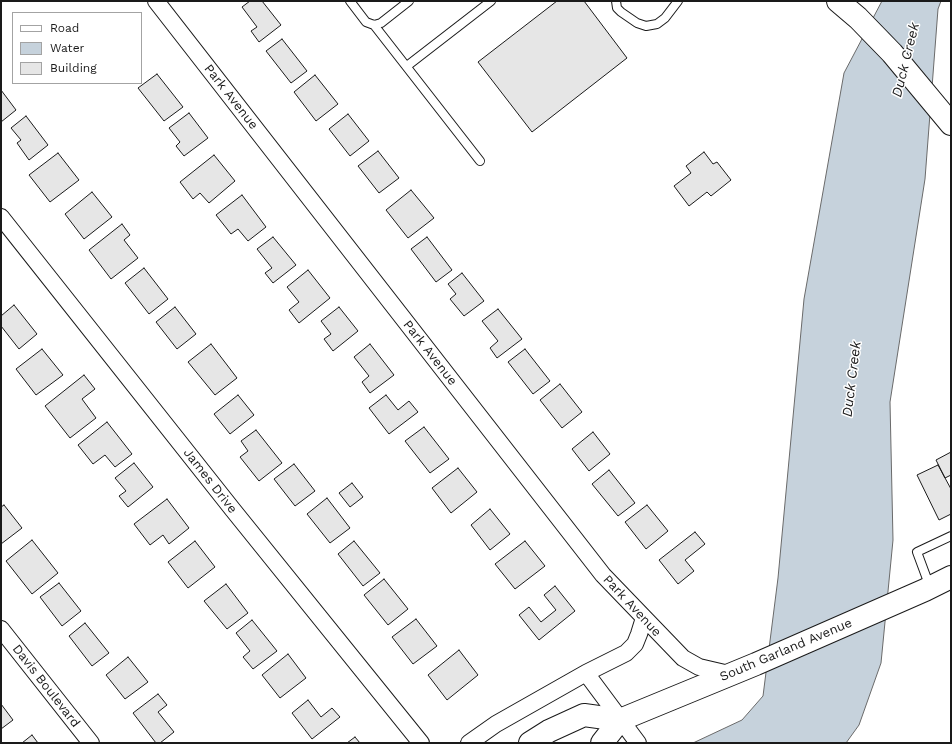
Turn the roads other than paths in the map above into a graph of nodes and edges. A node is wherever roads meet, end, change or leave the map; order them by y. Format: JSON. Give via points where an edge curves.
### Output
{"nodes":[{"id":1,"x":156,"y":1,"type":"edge"},
{"id":2,"x":350,"y":1,"type":"edge"},
{"id":3,"x":409,"y":1,"type":"edge"},
{"id":4,"x":490,"y":1,"type":"edge"},
{"id":5,"x":616,"y":1,"type":"edge"},
{"id":6,"x":678,"y":1,"type":"edge"},
{"id":7,"x":841,"y":4,"type":"edge"},
{"id":8,"x":374,"y":25,"type":"junction"},
{"id":9,"x":407,"y":66,"type":"junction"},
{"id":10,"x":951,"y":124,"type":"edge"},
{"id":11,"x":480,"y":161,"type":"dead end"},
{"id":12,"x":1,"y":217,"type":"edge"},
{"id":13,"x":951,"y":536,"type":"edge"},
{"id":14,"x":951,"y":577,"type":"edge"},
{"id":15,"x":928,"y":589,"type":"junction"},
{"id":16,"x":644,"y":618,"type":"junction"},
{"id":17,"x":1,"y":629,"type":"edge"},
{"id":18,"x":586,"y":673,"type":"junction"},
{"id":19,"x":729,"y":674,"type":"junction"},
{"id":20,"x":614,"y":712,"type":"junction"},
{"id":21,"x":91,"y":743,"type":"edge"},
{"id":22,"x":421,"y":743,"type":"edge"},
{"id":23,"x":469,"y":743,"type":"edge"},
{"id":24,"x":530,"y":743,"type":"edge"},
{"id":25,"x":602,"y":743,"type":"edge"},
{"id":26,"x":638,"y":743,"type":"edge"}],
"edges":[{"from":1,"to":16,"type":"street","name":"Park Avenue","via":[[602,575]]},
{"from":2,"to":8,"type":"lane","via":[[366,22]]},
{"from":3,"to":8,"type":"lane","via":[[381,23]]},
{"from":4,"to":9,"type":"lane"},
{"from":5,"to":6,"type":"lane","via":[[620,12],[646,26],[657,24],[665,18]]},
{"from":7,"to":10,"type":"main road","via":[[892,53]]},
{"from":8,"to":9,"type":"lane"},
{"from":9,"to":11,"type":"lane"},
{"from":12,"to":22,"type":"street","name":"James Drive"},
{"from":13,"to":15,"type":"lane","via":[[917,552]]},
{"from":14,"to":15,"type":"main road","name":"South Garland Avenue"},
{"from":15,"to":19,"type":"main road","name":"South Garland Avenue"},
{"from":16,"to":18,"type":"street","via":[[635,644],[626,653]]},
{"from":16,"to":19,"type":"street","name":"Park Avenue","via":[[683,658],[699,667]]},
{"from":17,"to":21,"type":"street","name":"Davis Boulevard"},
{"from":18,"to":20,"type":"street"},
{"from":18,"to":23,"type":"street","via":[[496,724]]},
{"from":19,"to":20,"type":"main road","name":"South Garland Avenue"},
{"from":20,"to":24,"type":"main road","via":[[584,715]]},
{"from":20,"to":25,"type":"main road","name":"South Garland Avenue"},
{"from":20,"to":26,"type":"street"}]}
